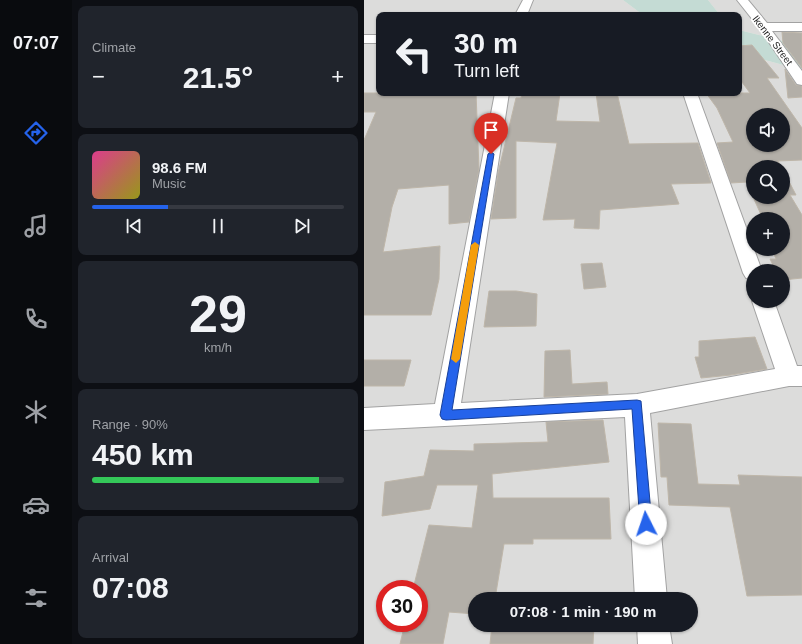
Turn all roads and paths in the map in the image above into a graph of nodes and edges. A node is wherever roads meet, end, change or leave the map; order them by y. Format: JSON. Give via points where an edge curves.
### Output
{"nodes":[{"id":1,"x":528,"y":0,"type":"edge"},
{"id":2,"x":742,"y":0,"type":"edge"},
{"id":3,"x":522,"y":12,"type":"edge"},
{"id":4,"x":764,"y":27,"type":"junction"},
{"id":5,"x":802,"y":27,"type":"edge"},
{"id":6,"x":364,"y":39,"type":"edge"},
{"id":7,"x":376,"y":39,"type":"edge"},
{"id":8,"x":802,"y":81,"type":"edge"},
{"id":9,"x":501,"y":96,"type":"edge"},
{"id":10,"x":691,"y":96,"type":"edge"},
{"id":11,"x":750,"y":264,"type":"edge"},
{"id":12,"x":766,"y":308,"type":"edge"},
{"id":13,"x":796,"y":376,"type":"edge"},
{"id":14,"x":637,"y":404,"type":"junction"},
{"id":15,"x":446,"y":415,"type":"junction"},
{"id":16,"x":364,"y":419,"type":"edge"},
{"id":17,"x":650,"y":592,"type":"edge"},
{"id":18,"x":654,"y":632,"type":"edge"},
{"id":19,"x":655,"y":644,"type":"edge"}],
"edges":[{"from":1,"to":3,"type":"street"},
{"from":2,"to":4,"type":"street","name":"Ikenne Street"},
{"from":4,"to":5,"type":"street"},
{"from":4,"to":8,"type":"street","name":"Ikenne Street"},
{"from":6,"to":7,"type":"street"},
{"from":9,"to":15,"type":"street"},
{"from":10,"to":11,"type":"street"},
{"from":12,"to":13,"type":"street"},
{"from":13,"to":14,"type":"street"},
{"from":14,"to":15,"type":"street"},
{"from":14,"to":17,"type":"street"},
{"from":15,"to":16,"type":"street"},
{"from":18,"to":19,"type":"street"}]}
